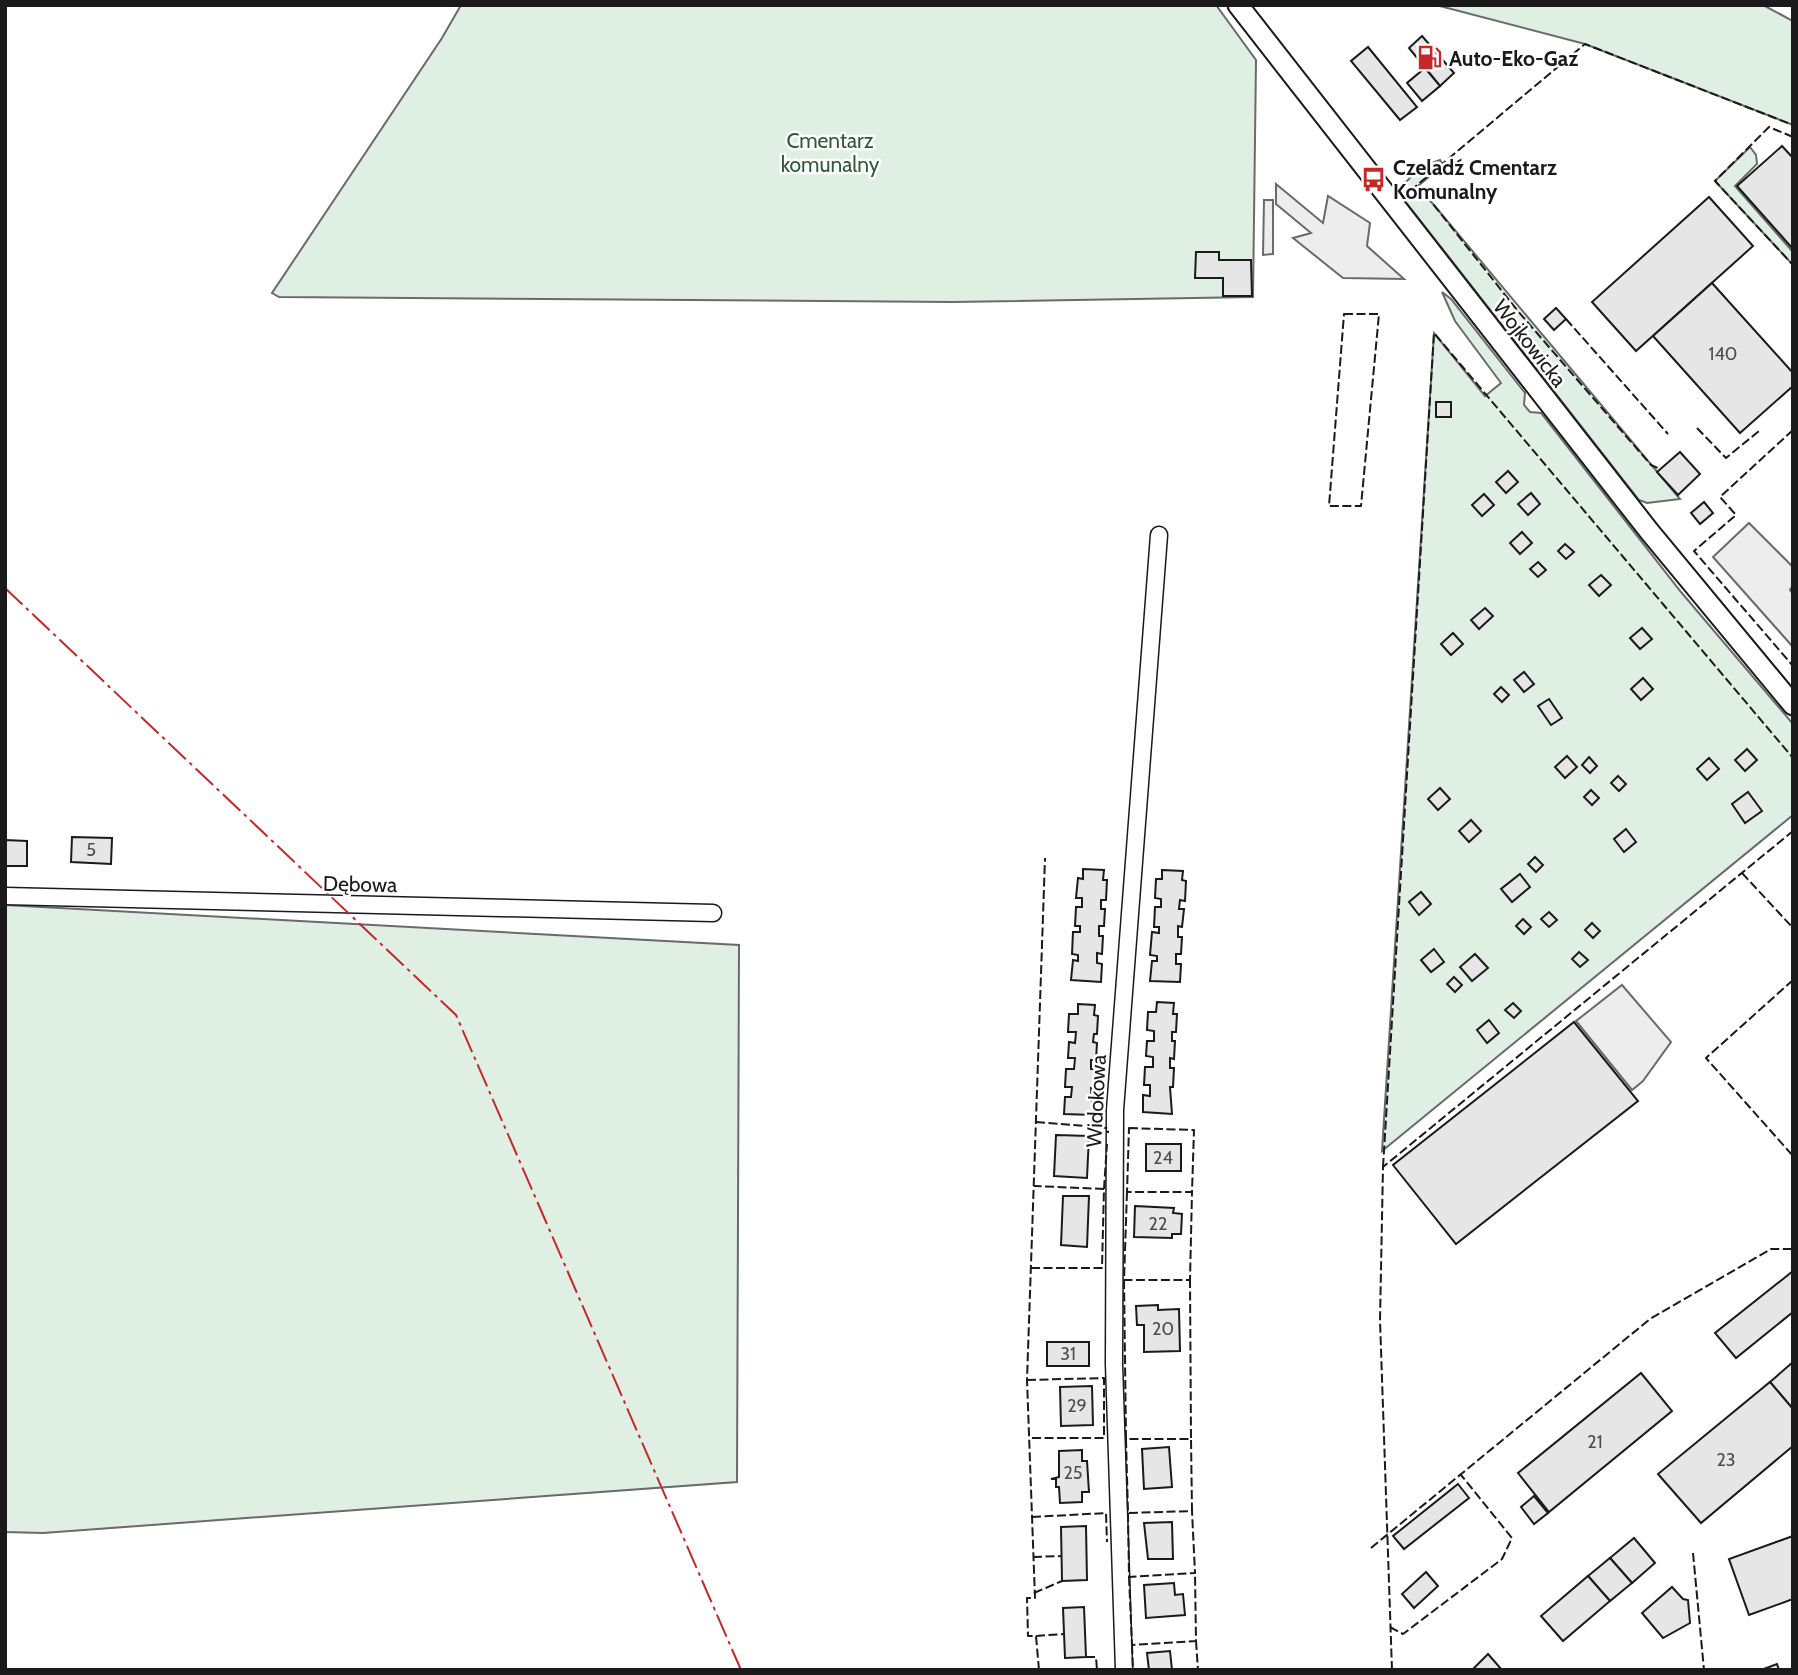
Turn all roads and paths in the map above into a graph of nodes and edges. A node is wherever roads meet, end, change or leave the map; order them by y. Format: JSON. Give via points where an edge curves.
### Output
{"nodes":[{"id":1,"x":1238,"y":5,"type":"edge"},
{"id":2,"x":1159,"y":535,"type":"dead end"},
{"id":3,"x":1793,"y":705,"type":"edge"},
{"id":4,"x":5,"y":896,"type":"edge"},
{"id":5,"x":713,"y":913,"type":"dead end"},
{"id":6,"x":1124,"y":1670,"type":"edge"}],
"edges":[{"from":1,"to":3,"type":"street","name":"Wojkowicka","via":[[1648,531]]},
{"from":2,"to":6,"type":"street","name":"Widokowa","via":[[1115,1110],[1114,1364]]},
{"from":4,"to":5,"type":"street","name":"Dębowa"}]}
